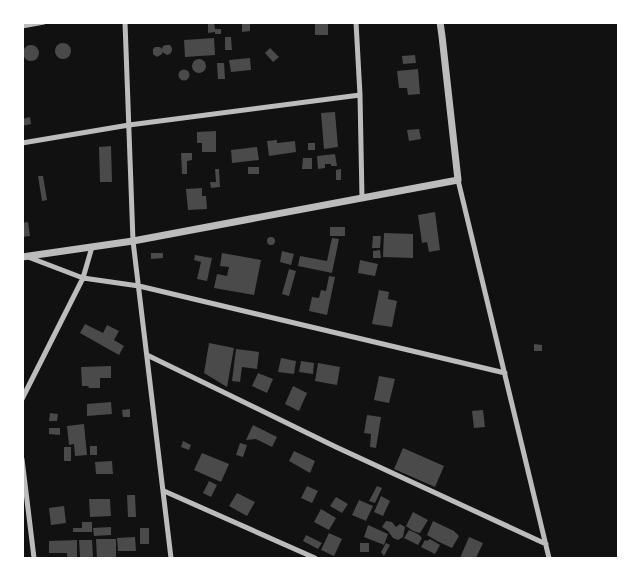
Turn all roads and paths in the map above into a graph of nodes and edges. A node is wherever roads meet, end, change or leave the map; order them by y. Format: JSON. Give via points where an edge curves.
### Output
{"nodes":[{"id":1,"x":44,"y":22,"type":"edge"},
{"id":2,"x":125,"y":22,"type":"edge"},
{"id":3,"x":356,"y":22,"type":"edge"},
{"id":4,"x":440,"y":22,"type":"edge"},
{"id":5,"x":22,"y":26,"type":"edge"},
{"id":6,"x":360,"y":95,"type":"junction"},
{"id":7,"x":129,"y":124,"type":"junction"},
{"id":8,"x":22,"y":143,"type":"edge"},
{"id":9,"x":458,"y":180,"type":"junction"},
{"id":10,"x":362,"y":198,"type":"junction"},
{"id":11,"x":134,"y":241,"type":"junction"},
{"id":12,"x":92,"y":247,"type":"junction"},
{"id":13,"x":25,"y":257,"type":"edge"},
{"id":14,"x":83,"y":278,"type":"junction"},
{"id":15,"x":139,"y":286,"type":"junction"},
{"id":16,"x":147,"y":355,"type":"junction"},
{"id":17,"x":505,"y":373,"type":"junction"},
{"id":18,"x":22,"y":399,"type":"edge"},
{"id":19,"x":22,"y":459,"type":"edge"},
{"id":20,"x":164,"y":491,"type":"junction"},
{"id":21,"x":546,"y":544,"type":"junction"},
{"id":22,"x":34,"y":558,"type":"edge"},
{"id":23,"x":171,"y":558,"type":"edge"},
{"id":24,"x":315,"y":558,"type":"edge"},
{"id":25,"x":548,"y":558,"type":"edge"}],
"edges":[{"from":1,"to":5,"type":"street"},
{"from":2,"to":7,"type":"street"},
{"from":3,"to":6,"type":"street"},
{"from":4,"to":9,"type":"street"},
{"from":6,"to":7,"type":"street"},
{"from":6,"to":10,"type":"street"},
{"from":7,"to":8,"type":"street"},
{"from":7,"to":11,"type":"street"},
{"from":9,"to":10,"type":"street"},
{"from":9,"to":17,"type":"street"},
{"from":10,"to":11,"type":"street"},
{"from":11,"to":12,"type":"street"},
{"from":11,"to":15,"type":"street"},
{"from":12,"to":13,"type":"street"},
{"from":12,"to":14,"type":"street"},
{"from":13,"to":14,"type":"street"},
{"from":14,"to":15,"type":"street"},
{"from":14,"to":18,"type":"street"},
{"from":15,"to":16,"type":"street"},
{"from":15,"to":17,"type":"street"},
{"from":16,"to":20,"type":"street"},
{"from":16,"to":21,"type":"street"},
{"from":17,"to":21,"type":"street"},
{"from":19,"to":22,"type":"street"},
{"from":20,"to":23,"type":"street"},
{"from":20,"to":24,"type":"street"},
{"from":21,"to":25,"type":"street"}]}
